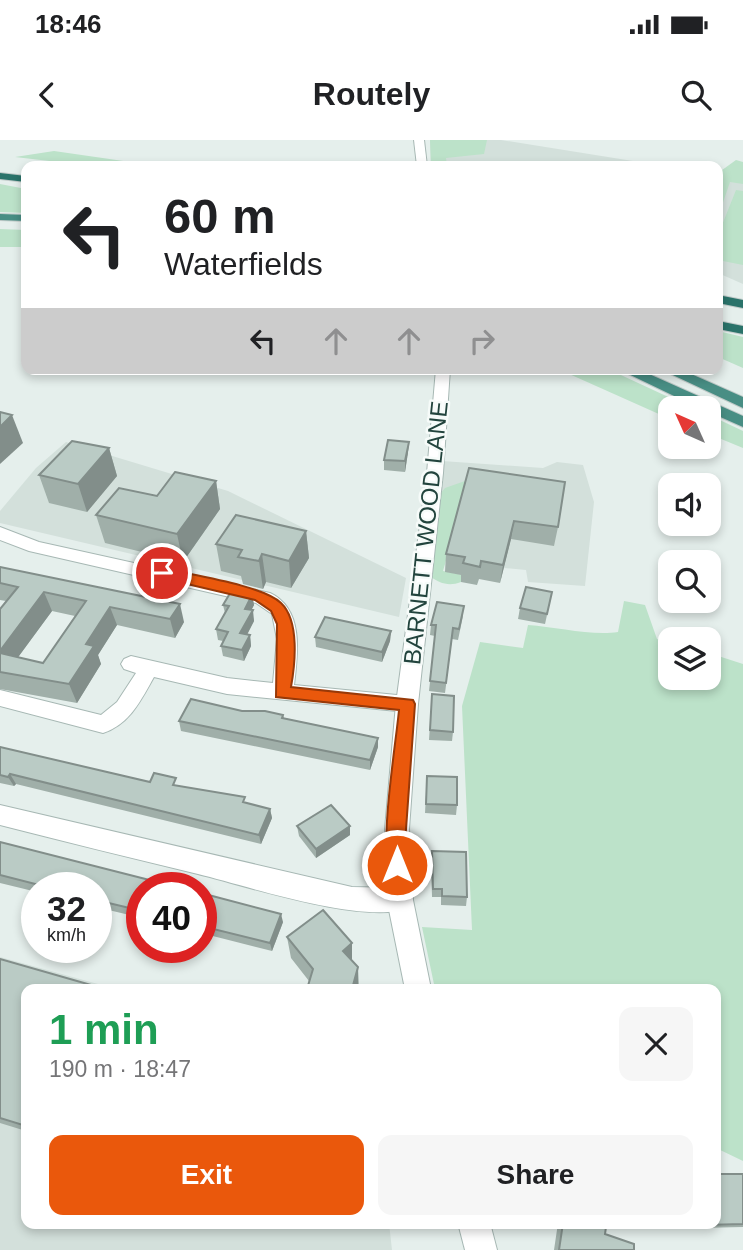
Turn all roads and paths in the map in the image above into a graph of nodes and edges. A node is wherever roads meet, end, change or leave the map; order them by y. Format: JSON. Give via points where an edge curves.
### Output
{"nodes":[{"id":1,"x":419,"y":140,"type":"edge"},
{"id":2,"x":421,"y":161,"type":"edge"},
{"id":3,"x":0,"y":176,"type":"edge"},
{"id":4,"x":21,"y":179,"type":"edge"},
{"id":5,"x":0,"y":217,"type":"edge"},
{"id":6,"x":21,"y":218,"type":"edge"},
{"id":7,"x":0,"y":226,"type":"edge"},
{"id":8,"x":21,"y":227,"type":"edge"},
{"id":9,"x":723,"y":300,"type":"edge"},
{"id":10,"x":743,"y":304,"type":"edge"},
{"id":11,"x":723,"y":316,"type":"edge"},
{"id":12,"x":743,"y":320,"type":"edge"},
{"id":13,"x":723,"y":326,"type":"edge"},
{"id":14,"x":743,"y":330,"type":"edge"},
{"id":15,"x":443,"y":375,"type":"edge"},
{"id":16,"x":638,"y":375,"type":"edge"},
{"id":17,"x":680,"y":375,"type":"edge"},
{"id":18,"x":743,"y":403,"type":"edge"},
{"id":19,"x":743,"y":422,"type":"edge"},
{"id":20,"x":0,"y":533,"type":"edge"},
{"id":21,"x":282,"y":693,"type":"junction"},
{"id":22,"x":0,"y":698,"type":"edge"},
{"id":23,"x":407,"y":704,"type":"junction"},
{"id":24,"x":0,"y":815,"type":"edge"},
{"id":25,"x":400,"y":900,"type":"junction"},
{"id":26,"x":417,"y":984,"type":"edge"},
{"id":27,"x":476,"y":1229,"type":"edge"},
{"id":28,"x":481,"y":1250,"type":"edge"}],
"edges":[{"from":1,"to":2,"type":"street"},
{"from":3,"to":4,"type":"highway"},
{"from":5,"to":6,"type":"highway"},
{"from":7,"to":8,"type":"highway"},
{"from":9,"to":10,"type":"highway"},
{"from":11,"to":12,"type":"highway"},
{"from":13,"to":14,"type":"highway"},
{"from":15,"to":23,"type":"street","name":"BARNETT WOOD LANE"},
{"from":16,"to":19,"type":"highway"},
{"from":17,"to":18,"type":"highway"},
{"from":20,"to":21,"type":"street","via":[[35,547],[242,592],[273,604],[282,612],[285,624]]},
{"from":21,"to":22,"type":"street","via":[[226,686],[140,666],[122,709],[103,724]]},
{"from":21,"to":23,"type":"street"},
{"from":23,"to":25,"type":"street","name":"BARNETT WOOD LANE","via":[[397,828]]},
{"from":24,"to":25,"type":"street","via":[[352,899]]},
{"from":25,"to":26,"type":"street","name":"BARNETT WOOD LANE"},
{"from":27,"to":28,"type":"street"}]}
